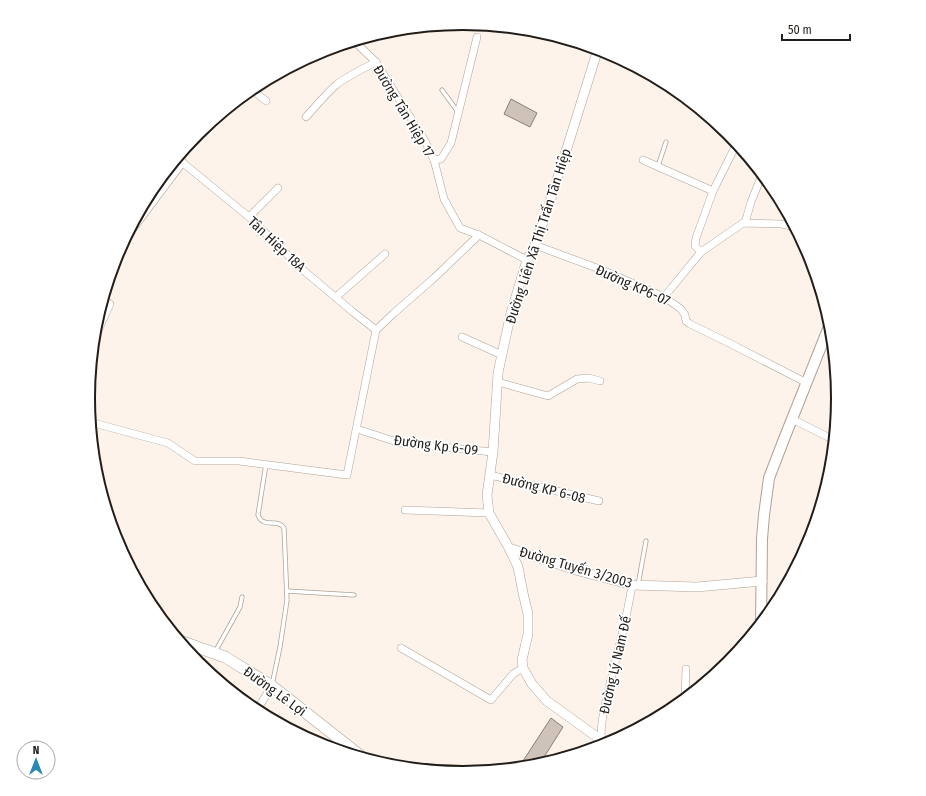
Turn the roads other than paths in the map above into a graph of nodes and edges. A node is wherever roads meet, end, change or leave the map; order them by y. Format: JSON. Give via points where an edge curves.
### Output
{"nodes":[{"id":1,"x":477,"y":37,"type":"dead end"},
{"id":2,"x":359,"y":46,"type":"edge"},
{"id":3,"x":596,"y":55,"type":"edge"},
{"id":4,"x":376,"y":62,"type":"junction"},
{"id":5,"x":442,"y":90,"type":"dead end"},
{"id":6,"x":257,"y":94,"type":"edge"},
{"id":7,"x":266,"y":101,"type":"dead end"},
{"id":8,"x":458,"y":113,"type":"junction"},
{"id":9,"x":306,"y":117,"type":"dead end"},
{"id":10,"x":666,"y":142,"type":"dead end"},
{"id":11,"x":734,"y":149,"type":"edge"},
{"id":12,"x":434,"y":160,"type":"junction"},
{"id":13,"x":643,"y":160,"type":"dead end"},
{"id":14,"x":181,"y":161,"type":"edge"},
{"id":15,"x":658,"y":166,"type":"junction"},
{"id":16,"x":760,"y":181,"type":"edge"},
{"id":17,"x":278,"y":188,"type":"dead end"},
{"id":18,"x":713,"y":191,"type":"junction"},
{"id":19,"x":249,"y":217,"type":"junction"},
{"id":20,"x":746,"y":223,"type":"junction"},
{"id":21,"x":788,"y":225,"type":"edge"},
{"id":22,"x":479,"y":235,"type":"junction"},
{"id":23,"x":535,"y":245,"type":"junction"},
{"id":24,"x":701,"y":252,"type":"junction"},
{"id":25,"x":385,"y":254,"type":"dead end"},
{"id":26,"x":527,"y":260,"type":"junction"},
{"id":27,"x":664,"y":296,"type":"junction"},
{"id":28,"x":336,"y":297,"type":"junction"},
{"id":29,"x":108,"y":303,"type":"edge"},
{"id":30,"x":105,"y":316,"type":"edge"},
{"id":31,"x":376,"y":330,"type":"junction"},
{"id":32,"x":826,"y":335,"type":"edge"},
{"id":33,"x":462,"y":337,"type":"dead end"},
{"id":34,"x":502,"y":356,"type":"junction"},
{"id":35,"x":600,"y":381,"type":"dead end"},
{"id":36,"x":498,"y":382,"type":"junction"},
{"id":37,"x":807,"y":383,"type":"junction"},
{"id":38,"x":792,"y":419,"type":"junction"},
{"id":39,"x":96,"y":424,"type":"edge"},
{"id":40,"x":357,"y":429,"type":"junction"},
{"id":41,"x":829,"y":437,"type":"edge"},
{"id":42,"x":493,"y":452,"type":"junction"},
{"id":43,"x":266,"y":464,"type":"junction"},
{"id":44,"x":490,"y":475,"type":"junction"},
{"id":45,"x":599,"y":501,"type":"dead end"},
{"id":46,"x":405,"y":510,"type":"dead end"},
{"id":47,"x":489,"y":513,"type":"junction"},
{"id":48,"x":646,"y":541,"type":"dead end"},
{"id":49,"x":509,"y":548,"type":"junction"},
{"id":50,"x":762,"y":581,"type":"junction"},
{"id":51,"x":635,"y":585,"type":"junction"},
{"id":52,"x":287,"y":591,"type":"junction"},
{"id":53,"x":242,"y":596,"type":"dead end"},
{"id":54,"x":354,"y":596,"type":"dead end"},
{"id":55,"x":761,"y":613,"type":"edge"},
{"id":56,"x":189,"y":644,"type":"edge"},
{"id":57,"x":401,"y":648,"type":"dead end"},
{"id":58,"x":214,"y":653,"type":"junction"},
{"id":59,"x":523,"y":668,"type":"junction"},
{"id":60,"x":686,"y":669,"type":"dead end"},
{"id":61,"x":272,"y":686,"type":"junction"},
{"id":62,"x":685,"y":691,"type":"edge"},
{"id":63,"x":260,"y":705,"type":"edge"},
{"id":64,"x":602,"y":739,"type":"edge"},
{"id":65,"x":598,"y":740,"type":"edge"},
{"id":66,"x":334,"y":742,"type":"edge"}],
"edges":[{"from":1,"to":8,"type":"street"},
{"from":2,"to":4,"type":"street","name":"Đường Tân Hiệp 17"},
{"from":3,"to":23,"type":"street","name":"Đường Liên Xã Thị Trấn Tân Hiệp"},
{"from":4,"to":9,"type":"street","via":[[336,85]]},
{"from":4,"to":12,"type":"street","name":"Đường Tân Hiệp 17"},
{"from":5,"to":8,"type":"lane"},
{"from":6,"to":7,"type":"street"},
{"from":8,"to":12,"type":"street","via":[[451,143],[441,159]]},
{"from":10,"to":15,"type":"lane"},
{"from":11,"to":18,"type":"street"},
{"from":12,"to":22,"type":"street","name":"Đường Tân Hiệp 17","via":[[444,199],[460,228]]},
{"from":13,"to":15,"type":"street"},
{"from":14,"to":19,"type":"street","name":"Tân Hiệp 18A"},
{"from":15,"to":18,"type":"street"},
{"from":16,"to":20,"type":"street"},
{"from":17,"to":19,"type":"street"},
{"from":18,"to":24,"type":"street","via":[[696,238],[695,246]]},
{"from":19,"to":28,"type":"street","name":"Tân Hiệp 18A","via":[[303,270]]},
{"from":20,"to":21,"type":"street"},
{"from":20,"to":24,"type":"street"},
{"from":22,"to":26,"type":"street","name":"Đường Tân Hiệp 17"},
{"from":22,"to":31,"type":"street"},
{"from":23,"to":26,"type":"street","name":"Đường Liên Xã Thị Trấn Tân Hiệp"},
{"from":23,"to":27,"type":"street","name":"Đường KP6-07"},
{"from":24,"to":27,"type":"street"},
{"from":25,"to":28,"type":"street"},
{"from":26,"to":34,"type":"street","name":"Đường Liên Xã Thị Trấn Tân Hiệp","via":[[511,313]]},
{"from":27,"to":37,"type":"street","name":"Đường KP6-07","via":[[681,309],[688,323]]},
{"from":28,"to":31,"type":"street","name":"Tân Hiệp 18A"},
{"from":29,"to":30,"type":"street","via":[[110,304]]},
{"from":31,"to":40,"type":"street"},
{"from":32,"to":37,"type":"main road"},
{"from":33,"to":34,"type":"street"},
{"from":34,"to":36,"type":"street","name":"Đường Liên Xã Thị Trấn Tân Hiệp"},
{"from":35,"to":36,"type":"street","via":[[589,378],[577,379],[548,396]]},
{"from":36,"to":42,"type":"street","name":"Đường Liên Xã Thị Trấn Tân Hiệp"},
{"from":37,"to":38,"type":"main road"},
{"from":38,"to":41,"type":"street"},
{"from":38,"to":50,"type":"main road","via":[[769,478],[764,515]]},
{"from":39,"to":43,"type":"street","via":[[168,443],[195,461]]},
{"from":40,"to":42,"type":"street","name":"Đường Kp 6-09","via":[[400,443]]},
{"from":40,"to":43,"type":"street","via":[[347,475]]},
{"from":42,"to":44,"type":"street","name":"Đường Liên Xã Thị Trấn Tân Hiệp"},
{"from":43,"to":52,"type":"lane","via":[[258,515],[262,522],[283,525]]},
{"from":44,"to":45,"type":"street","name":"Đường KP 6-08"},
{"from":44,"to":47,"type":"street","name":"Đường Liên Xã Thị Trấn Tân Hiệp","via":[[487,495]]},
{"from":46,"to":47,"type":"street"},
{"from":47,"to":49,"type":"street","name":"Đường Liên Xã Thị Trấn Tân Hiệp"},
{"from":48,"to":51,"type":"lane"},
{"from":49,"to":51,"type":"street","name":"Đường Tuyến 3/2003","via":[[579,571]]},
{"from":49,"to":59,"type":"street","name":"Đường Liên Xã Thị Trấn Tân Hiệp","via":[[518,567],[528,614]]},
{"from":50,"to":51,"type":"street","name":"Đường Tuyến 3/2003","via":[[697,587]]},
{"from":50,"to":55,"type":"main road"},
{"from":51,"to":64,"type":"street","name":"Đường Lý Nam Đế","via":[[603,716]]},
{"from":52,"to":54,"type":"lane"},
{"from":52,"to":61,"type":"lane","via":[[285,619]]},
{"from":53,"to":58,"type":"lane","via":[[240,607]]},
{"from":56,"to":58,"type":"main road","name":"Đường Lê Lợi"},
{"from":57,"to":59,"type":"street","via":[[491,700],[513,674]]},
{"from":58,"to":61,"type":"main road","name":"Đường Lê Lợi","via":[[225,656]]},
{"from":59,"to":65,"type":"street","via":[[532,684],[547,701]]},
{"from":60,"to":62,"type":"street"},
{"from":61,"to":63,"type":"street"},
{"from":61,"to":66,"type":"main road","name":"Đường Lê Lợi"}]}
